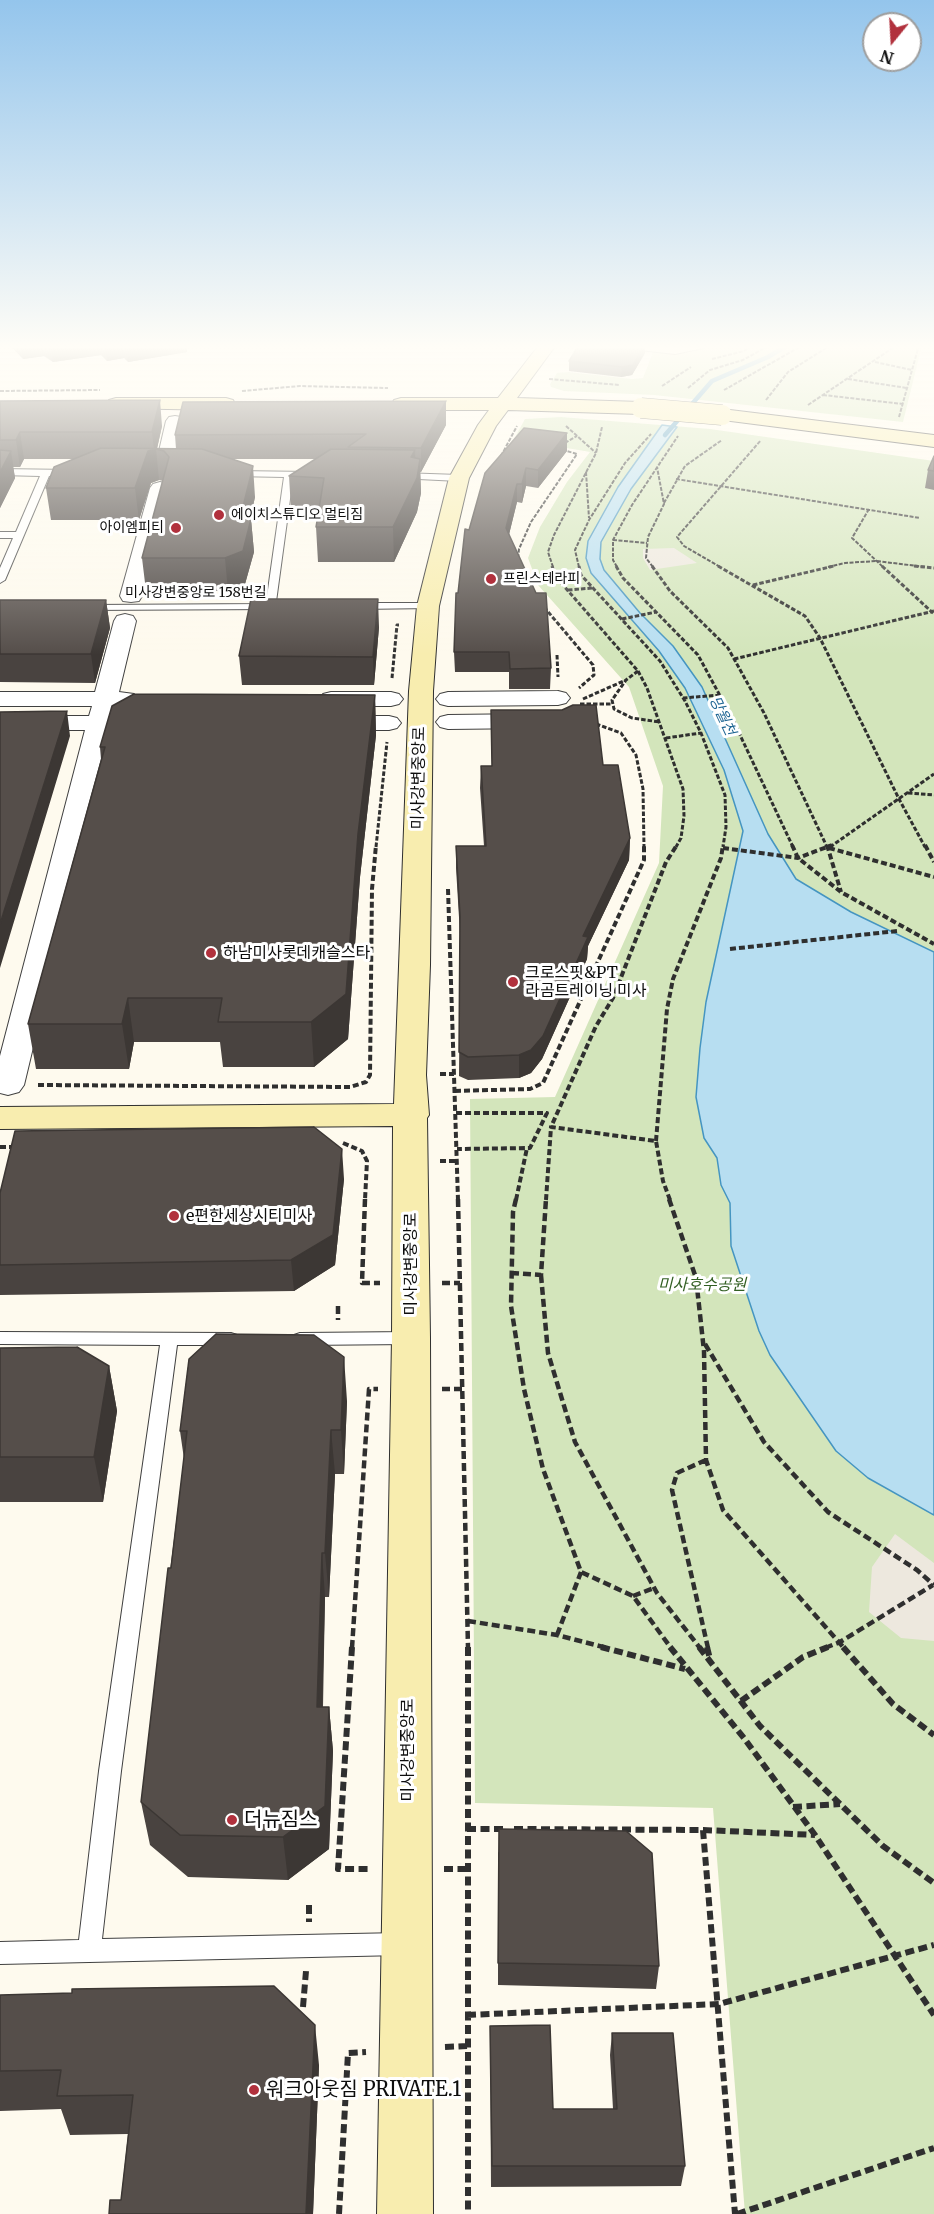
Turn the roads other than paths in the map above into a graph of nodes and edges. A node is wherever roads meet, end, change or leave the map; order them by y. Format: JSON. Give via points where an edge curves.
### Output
{"nodes":[{"id":1,"x":170,"y":448,"type":"edge"},
{"id":2,"x":475,"y":448,"type":"edge"},
{"id":3,"x":0,"y":472,"type":"edge"},
{"id":4,"x":46,"y":473,"type":"junction"},
{"id":5,"x":84,"y":473,"type":"edge"},
{"id":6,"x":223,"y":474,"type":"edge"},
{"id":7,"x":289,"y":475,"type":"junction"},
{"id":8,"x":319,"y":475,"type":"edge"},
{"id":9,"x":391,"y":476,"type":"edge"},
{"id":10,"x":459,"y":478,"type":"junction"},
{"id":11,"x":0,"y":535,"type":"edge"},
{"id":12,"x":18,"y":535,"type":"junction"},
{"id":13,"x":0,"y":580,"type":"edge"},
{"id":14,"x":131,"y":596,"type":"dead end"},
{"id":15,"x":428,"y":606,"type":"junction"},
{"id":16,"x":271,"y":607,"type":"junction"},
{"id":17,"x":282,"y":607,"type":"edge"},
{"id":18,"x":353,"y":607,"type":"edge"},
{"id":19,"x":82,"y":609,"type":"edge"},
{"id":20,"x":125,"y":621,"type":"dead end"},
{"id":21,"x":0,"y":699,"type":"edge"},
{"id":22,"x":151,"y":699,"type":"edge"},
{"id":23,"x":391,"y":699,"type":"road end"},
{"id":24,"x":565,"y":706,"type":"edge"},
{"id":25,"x":448,"y":710,"type":"dead end"},
{"id":26,"x":103,"y":711,"type":"junction"},
{"id":27,"x":0,"y":723,"type":"edge"},
{"id":28,"x":146,"y":723,"type":"edge"},
{"id":29,"x":389,"y":723,"type":"road end"},
{"id":30,"x":8,"y":1084,"type":"road end"},
{"id":31,"x":411,"y":1115,"type":"junction"},
{"id":32,"x":0,"y":1118,"type":"edge"},
{"id":33,"x":0,"y":1338,"type":"edge"},
{"id":34,"x":411,"y":1338,"type":"junction"},
{"id":35,"x":253,"y":1339,"type":"edge"},
{"id":36,"x":289,"y":1339,"type":"edge"},
{"id":37,"x":169,"y":1340,"type":"junction"},
{"id":38,"x":407,"y":1944,"type":"junction"},
{"id":39,"x":89,"y":1951,"type":"junction"},
{"id":40,"x":0,"y":1953,"type":"edge"},
{"id":41,"x":405,"y":2214,"type":"edge"}],
"edges":[{"from":1,"to":14,"type":"street"},
{"from":2,"to":10,"type":"street","name":"미사강변중앙로"},
{"from":3,"to":4,"type":"lane"},
{"from":4,"to":5,"type":"lane"},
{"from":4,"to":12,"type":"lane"},
{"from":6,"to":7,"type":"lane"},
{"from":7,"to":8,"type":"lane"},
{"from":7,"to":16,"type":"lane"},
{"from":9,"to":10,"type":"lane"},
{"from":10,"to":15,"type":"street","name":"미사강변중앙로"},
{"from":11,"to":12,"type":"lane"},
{"from":12,"to":13,"type":"lane"},
{"from":15,"to":18,"type":"lane"},
{"from":15,"to":31,"type":"street","name":"미사강변중앙로","via":[[421,708]]},
{"from":16,"to":17,"type":"lane","name":"미사강변중앙로 158번길"},
{"from":16,"to":19,"type":"lane","name":"미사강변중앙로 158번길"},
{"from":20,"to":26,"type":"street"},
{"from":21,"to":26,"type":"street"},
{"from":22,"to":26,"type":"street"},
{"from":23,"to":29,"type":"street","via":[[308,711]]},
{"from":24,"to":25,"type":"street"},
{"from":26,"to":27,"type":"street"},
{"from":26,"to":28,"type":"street"},
{"from":26,"to":30,"type":"street"},
{"from":31,"to":32,"type":"street"},
{"from":31,"to":34,"type":"street","name":"미사강변중앙로"},
{"from":33,"to":37,"type":"lane"},
{"from":34,"to":36,"type":"lane"},
{"from":34,"to":38,"type":"street","name":"미사강변중앙로"},
{"from":35,"to":37,"type":"lane"},
{"from":37,"to":39,"type":"lane"},
{"from":38,"to":39,"type":"lane"},
{"from":38,"to":41,"type":"street","name":"미사강변중앙로"},
{"from":39,"to":40,"type":"lane"}]}
